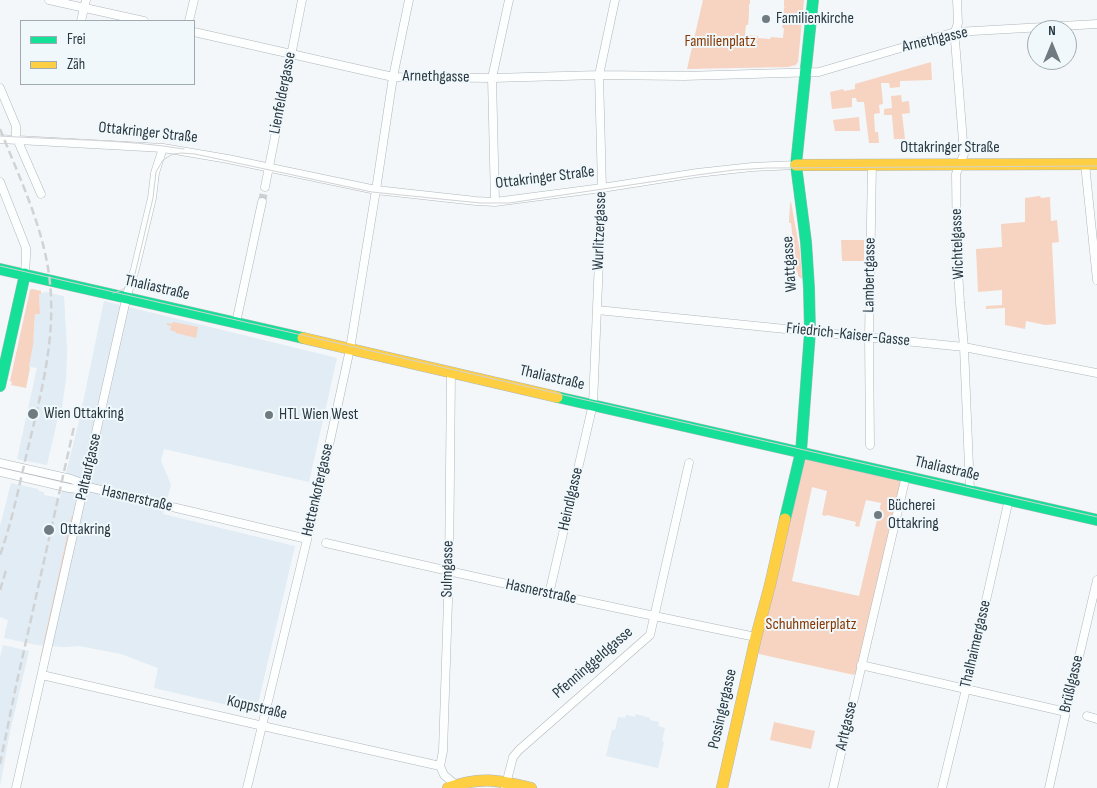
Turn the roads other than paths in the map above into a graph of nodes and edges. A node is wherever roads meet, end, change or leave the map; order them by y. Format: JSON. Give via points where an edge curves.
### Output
{"nodes":[{"id":1,"x":49,"y":0,"type":"edge"},
{"id":2,"x":194,"y":0,"type":"edge"},
{"id":3,"x":302,"y":0,"type":"edge"},
{"id":4,"x":409,"y":0,"type":"edge"},
{"id":5,"x":509,"y":0,"type":"edge"},
{"id":6,"x":615,"y":0,"type":"edge"},
{"id":7,"x":813,"y":0,"type":"edge"},
{"id":8,"x":956,"y":0,"type":"edge"},
{"id":9,"x":85,"y":4,"type":"edge"},
{"id":10,"x":81,"y":20,"type":"edge"},
{"id":11,"x":141,"y":20,"type":"edge"},
{"id":12,"x":189,"y":20,"type":"edge"},
{"id":13,"x":1097,"y":24,"type":"edge"},
{"id":14,"x":195,"y":32,"type":"edge"},
{"id":15,"x":955,"y":32,"type":"junction"},
{"id":16,"x":290,"y":55,"type":"junction"},
{"id":17,"x":806,"y":73,"type":"junction"},
{"id":18,"x":599,"y":75,"type":"junction"},
{"id":19,"x":393,"y":77,"type":"junction"},
{"id":20,"x":492,"y":78,"type":"junction"},
{"id":21,"x":0,"y":88,"type":"edge"},
{"id":22,"x":16,"y":138,"type":"junction"},
{"id":23,"x":0,"y":139,"type":"edge"},
{"id":24,"x":163,"y":148,"type":"junction"},
{"id":25,"x":872,"y":164,"type":"junction"},
{"id":26,"x":960,"y":164,"type":"junction"},
{"id":27,"x":1091,"y":164,"type":"edge"},
{"id":28,"x":796,"y":165,"type":"junction"},
{"id":29,"x":268,"y":168,"type":"junction"},
{"id":30,"x":0,"y":182,"type":"edge"},
{"id":31,"x":265,"y":187,"type":"tunnel mouth"},
{"id":32,"x":602,"y":188,"type":"junction"},
{"id":33,"x":376,"y":190,"type":"junction"},
{"id":34,"x":41,"y":194,"type":"dead end"},
{"id":35,"x":262,"y":202,"type":"tunnel mouth"},
{"id":36,"x":495,"y":202,"type":"junction"},
{"id":37,"x":0,"y":268,"type":"edge"},
{"id":38,"x":25,"y":274,"type":"junction"},
{"id":39,"x":1097,"y":280,"type":"edge"},
{"id":40,"x":126,"y":297,"type":"junction"},
{"id":41,"x":597,"y":310,"type":"junction"},
{"id":42,"x":236,"y":323,"type":"junction"},
{"id":43,"x":810,"y":332,"type":"junction"},
{"id":44,"x":869,"y":338,"type":"junction"},
{"id":45,"x":964,"y":347,"type":"junction"},
{"id":46,"x":350,"y":349,"type":"junction"},
{"id":47,"x":451,"y":372,"type":"junction"},
{"id":48,"x":1097,"y":373,"type":"edge"},
{"id":49,"x":0,"y":386,"type":"edge"},
{"id":50,"x":592,"y":404,"type":"junction"},
{"id":51,"x":870,"y":445,"type":"dead end"},
{"id":52,"x":802,"y":452,"type":"junction"},
{"id":53,"x":689,"y":463,"type":"dead end"},
{"id":54,"x":0,"y":464,"type":"edge"},
{"id":55,"x":0,"y":472,"type":"edge"},
{"id":56,"x":906,"y":476,"type":"junction"},
{"id":57,"x":84,"y":486,"type":"junction"},
{"id":58,"x":970,"y":490,"type":"junction"},
{"id":59,"x":1009,"y":499,"type":"junction"},
{"id":60,"x":1097,"y":520,"type":"edge"},
{"id":61,"x":307,"y":539,"type":"junction"},
{"id":62,"x":326,"y":543,"type":"dead end"},
{"id":63,"x":449,"y":571,"type":"junction"},
{"id":64,"x":1097,"y":580,"type":"edge"},
{"id":65,"x":549,"y":594,"type":"junction"},
{"id":66,"x":654,"y":617,"type":"junction"},
{"id":67,"x":756,"y":637,"type":"junction"},
{"id":68,"x":861,"y":665,"type":"junction"},
{"id":69,"x":42,"y":675,"type":"junction"},
{"id":70,"x":966,"y":689,"type":"junction"},
{"id":71,"x":1066,"y":712,"type":"junction"},
{"id":72,"x":1086,"y":716,"type":"dead end"},
{"id":73,"x":1097,"y":719,"type":"edge"},
{"id":74,"x":262,"y":726,"type":"junction"},
{"id":75,"x":440,"y":766,"type":"junction"},
{"id":76,"x":506,"y":785,"type":"edge"},
{"id":77,"x":452,"y":786,"type":"edge"},
{"id":78,"x":16,"y":788,"type":"edge"},
{"id":79,"x":246,"y":788,"type":"edge"},
{"id":80,"x":531,"y":788,"type":"edge"},
{"id":81,"x":722,"y":788,"type":"edge"},
{"id":82,"x":833,"y":788,"type":"edge"},
{"id":83,"x":942,"y":788,"type":"edge"},
{"id":84,"x":1049,"y":788,"type":"edge"}],
"edges":[{"from":1,"to":9,"type":"street"},
{"from":2,"to":12,"type":"street"},
{"from":3,"to":16,"type":"street","name":"Lienfeldergasse"},
{"from":4,"to":19,"type":"street","name":"Hettenkofergasse"},
{"from":5,"to":20,"type":"street"},
{"from":6,"to":18,"type":"street","name":"Wurlitzergasse"},
{"from":7,"to":17,"type":"main road"},
{"from":8,"to":15,"type":"street","name":"Wichtelgasse","via":[[958,23]]},
{"from":9,"to":10,"type":"street"},
{"from":9,"to":11,"type":"street"},
{"from":13,"to":15,"type":"street","name":"Arnethgasse"},
{"from":14,"to":16,"type":"street","name":"Arnethgasse"},
{"from":15,"to":17,"type":"street","name":"Arnethgasse"},
{"from":15,"to":26,"type":"street","name":"Wichtelgasse","via":[[964,154]]},
{"from":16,"to":19,"type":"street","name":"Arnethgasse"},
{"from":16,"to":29,"type":"street","name":"Lienfeldergasse"},
{"from":17,"to":18,"type":"street","name":"Arnethgasse"},
{"from":17,"to":28,"type":"main road","name":"Wattgasse"},
{"from":18,"to":20,"type":"street","name":"Arnethgasse"},
{"from":18,"to":32,"type":"street","name":"Wurlitzergasse"},
{"from":19,"to":20,"type":"street","name":"Arnethgasse"},
{"from":19,"to":33,"type":"street","name":"Hettenkofergasse"},
{"from":20,"to":36,"type":"street"},
{"from":21,"to":22,"type":"street","via":[[16,126]]},
{"from":22,"to":23,"type":"street","name":"Ottakringer Straße"},
{"from":22,"to":24,"type":"street","name":"Ottakringer Straße"},
{"from":22,"to":34,"type":"street"},
{"from":24,"to":29,"type":"street","name":"Ottakringer Straße"},
{"from":24,"to":40,"type":"street","name":"Paltaufgasse"},
{"from":25,"to":26,"type":"main road","name":"Ottakringer Straße"},
{"from":25,"to":28,"type":"main road","name":"Ottakringer Straße"},
{"from":25,"to":44,"type":"street","name":"Lambertgasse"},
{"from":26,"to":27,"type":"main road","name":"Ottakringer Straße"},
{"from":26,"to":45,"type":"street","name":"Wichtelgasse","via":[[956,174]]},
{"from":27,"to":39,"type":"street"},
{"from":28,"to":32,"type":"street","name":"Ottakringer Straße","via":[[697,173]]},
{"from":28,"to":43,"type":"main road","name":"Wattgasse","via":[[806,251]]},
{"from":29,"to":31,"type":"street","name":"Lienfeldergasse"},
{"from":29,"to":33,"type":"street","name":"Ottakringer Straße"},
{"from":30,"to":38,"type":"street","via":[[26,248]]},
{"from":32,"to":36,"type":"street","name":"Ottakringer Straße"},
{"from":32,"to":41,"type":"street","name":"Wurlitzergasse"},
{"from":33,"to":36,"type":"street","name":"Ottakringer Straße"},
{"from":33,"to":46,"type":"street","name":"Hettenkofergasse"},
{"from":35,"to":42,"type":"street"},
{"from":37,"to":38,"type":"main road","name":"Thaliastraße"},
{"from":38,"to":40,"type":"main road","name":"Thaliastraße"},
{"from":38,"to":49,"type":"main road"},
{"from":40,"to":42,"type":"main road","name":"Thaliastraße"},
{"from":40,"to":57,"type":"street","name":"Paltaufgasse"},
{"from":41,"to":43,"type":"street","name":"Friedrich-Kaiser-Gasse"},
{"from":41,"to":50,"type":"street","name":"Wurlitzergasse"},
{"from":42,"to":46,"type":"main road","name":"Thaliastraße"},
{"from":43,"to":44,"type":"street","name":"Friedrich-Kaiser-Gasse"},
{"from":43,"to":52,"type":"main road","name":"Wattgasse"},
{"from":44,"to":45,"type":"street","name":"Friedrich-Kaiser-Gasse"},
{"from":44,"to":51,"type":"street","name":"Lambertgasse"},
{"from":45,"to":48,"type":"street","name":"Friedrich-Kaiser-Gasse"},
{"from":45,"to":58,"type":"street","name":"Wichtelgasse"},
{"from":46,"to":47,"type":"main road","name":"Thaliastraße"},
{"from":46,"to":61,"type":"street","name":"Hettenkofergasse"},
{"from":47,"to":50,"type":"main road","name":"Thaliastraße"},
{"from":47,"to":63,"type":"street","name":"Sulmgasse"},
{"from":50,"to":52,"type":"main road","name":"Thaliastraße"},
{"from":50,"to":65,"type":"street","name":"Heindlgasse"},
{"from":52,"to":56,"type":"main road","name":"Thaliastraße"},
{"from":52,"to":67,"type":"main road"},
{"from":53,"to":66,"type":"street","name":"Pfenninggeldgasse"},
{"from":54,"to":57,"type":"street","name":"Hasnerstraße","via":[[71,479]]},
{"from":55,"to":57,"type":"street","name":"Hasnerstraße","via":[[68,488]]},
{"from":56,"to":58,"type":"main road","name":"Thaliastraße"},
{"from":56,"to":68,"type":"street"},
{"from":57,"to":61,"type":"street","name":"Hasnerstraße"},
{"from":57,"to":69,"type":"street","name":"Paltaufgasse"},
{"from":58,"to":59,"type":"main road","name":"Thaliastraße"},
{"from":59,"to":60,"type":"main road","name":"Thaliastraße"},
{"from":59,"to":70,"type":"street","name":"Thalhaimergasse"},
{"from":61,"to":74,"type":"street","name":"Hettenkofergasse"},
{"from":62,"to":63,"type":"street","name":"Hasnerstraße"},
{"from":63,"to":65,"type":"street","name":"Hasnerstraße"},
{"from":63,"to":75,"type":"street","name":"Sulmgasse","via":[[444,751]]},
{"from":64,"to":71,"type":"street","name":"Brüßlgasse"},
{"from":65,"to":66,"type":"street","name":"Hasnerstraße"},
{"from":66,"to":67,"type":"street","name":"Hasnerstraße"},
{"from":66,"to":76,"type":"street","name":"Pfenninggeldgasse","via":[[650,635],[519,750],[513,757]]},
{"from":67,"to":81,"type":"main road","name":"Possingergasse"},
{"from":68,"to":70,"type":"street"},
{"from":68,"to":82,"type":"street","name":"Arltgasse"},
{"from":69,"to":74,"type":"street","name":"Koppstraße"},
{"from":69,"to":78,"type":"street","name":"Paltaufgasse"},
{"from":70,"to":71,"type":"street"},
{"from":70,"to":83,"type":"street","name":"Thalhaimergasse"},
{"from":71,"to":84,"type":"street","name":"Brüßlgasse"},
{"from":72,"to":73,"type":"street"},
{"from":74,"to":75,"type":"street","name":"Koppstraße"},
{"from":74,"to":79,"type":"street","name":"Hettenkofergasse"},
{"from":75,"to":77,"type":"street"},
{"from":76,"to":77,"type":"main road","via":[[486,779]]},
{"from":76,"to":80,"type":"main road"}]}
